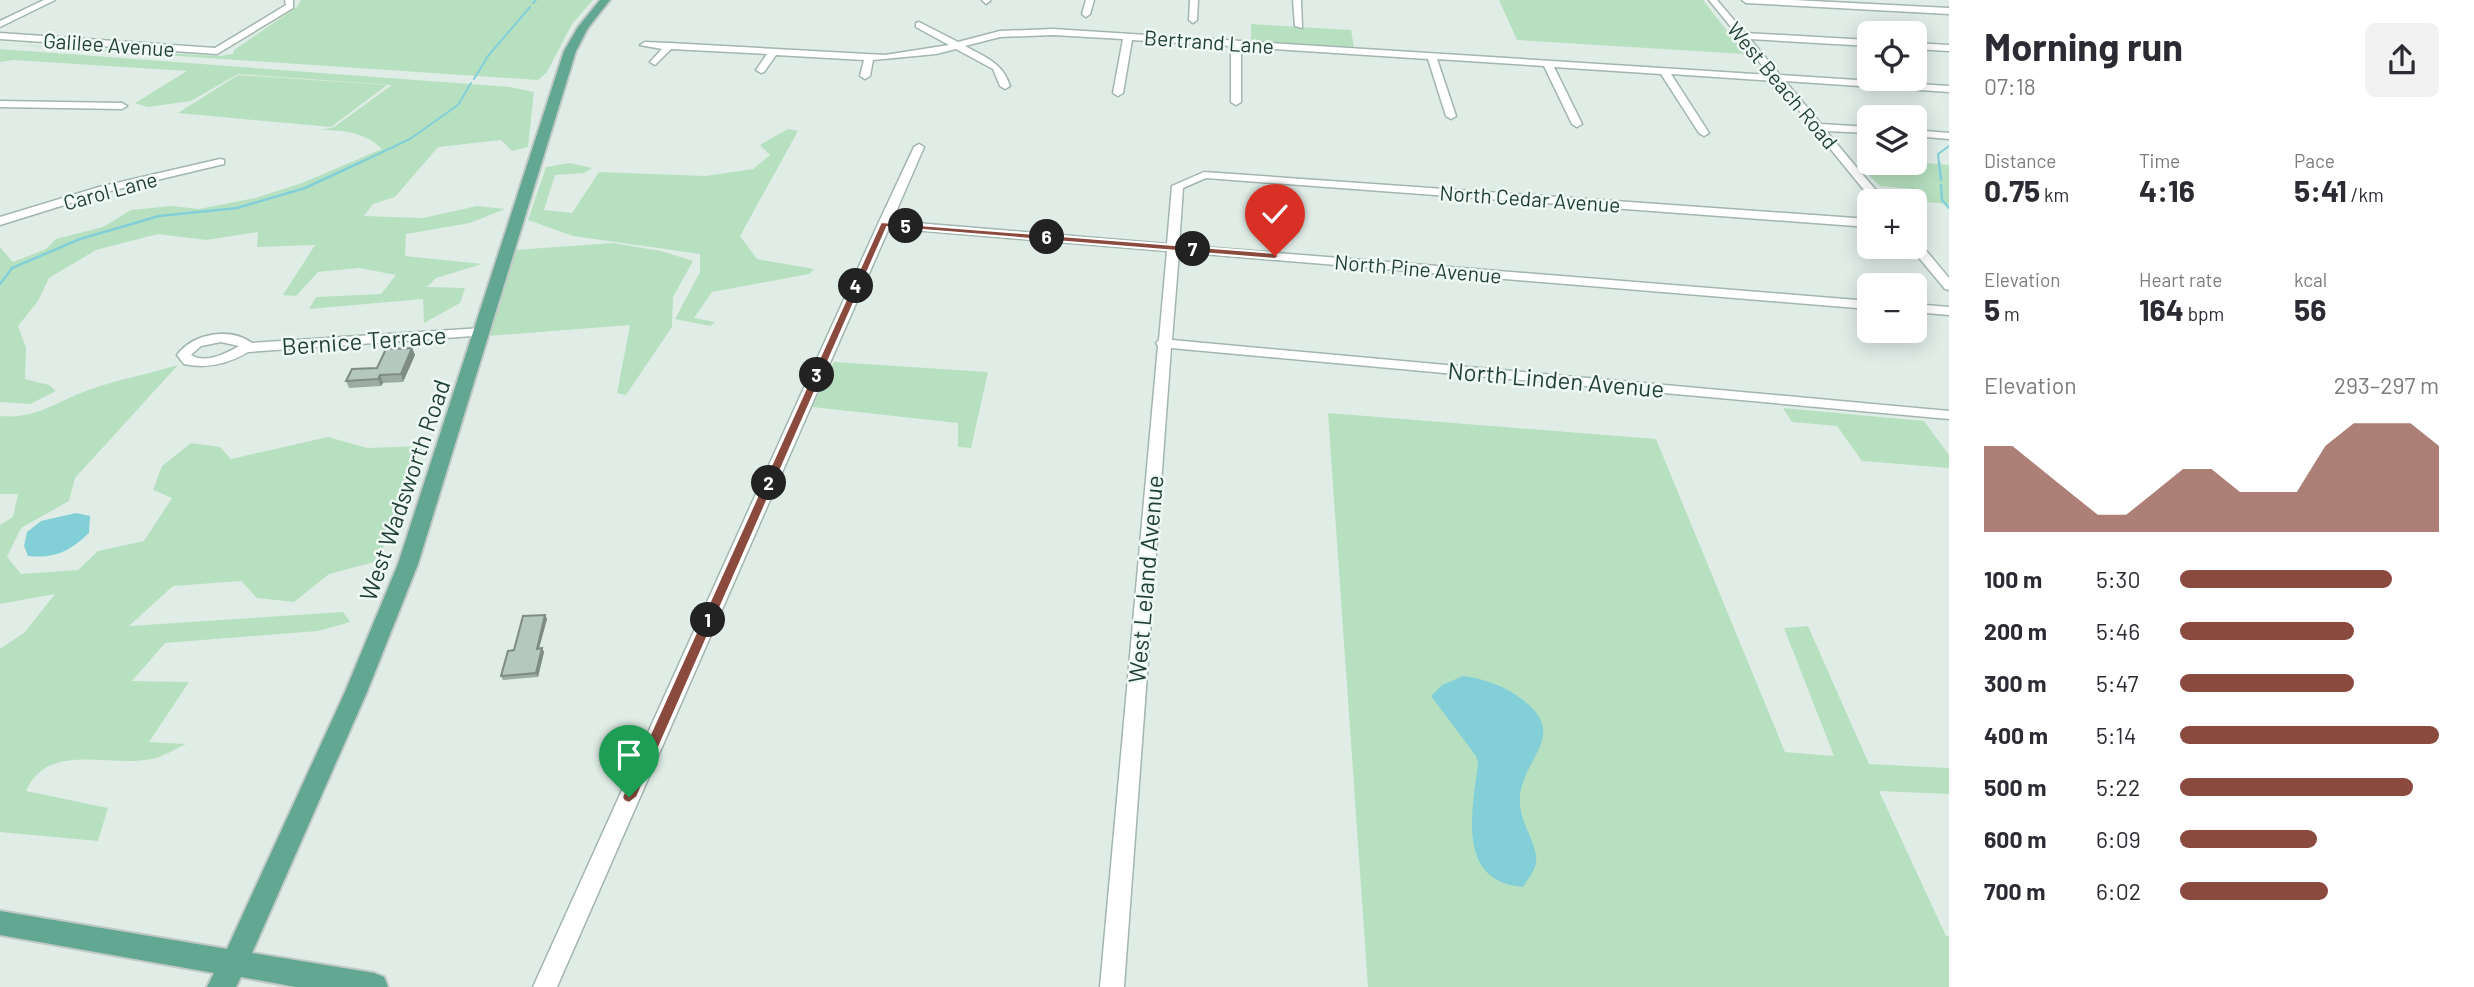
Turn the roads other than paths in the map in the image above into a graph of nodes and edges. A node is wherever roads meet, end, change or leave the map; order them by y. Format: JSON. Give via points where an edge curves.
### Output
{"nodes":[{"id":1,"x":51,"y":0,"type":"edge"},
{"id":2,"x":277,"y":0,"type":"edge"},
{"id":3,"x":296,"y":0,"type":"edge"},
{"id":4,"x":605,"y":0,"type":"edge"},
{"id":5,"x":1090,"y":0,"type":"edge"},
{"id":6,"x":1194,"y":0,"type":"edge"},
{"id":7,"x":1297,"y":0,"type":"edge"},
{"id":8,"x":1713,"y":0,"type":"edge"},
{"id":9,"x":1746,"y":0,"type":"edge"},
{"id":10,"x":289,"y":1,"type":"edge"},
{"id":11,"x":1949,"y":11,"type":"edge"},
{"id":12,"x":1086,"y":13,"type":"dead end"},
{"id":13,"x":1193,"y":20,"type":"dead end"},
{"id":14,"x":0,"y":24,"type":"edge"},
{"id":15,"x":919,"y":25,"type":"dead end"},
{"id":16,"x":1299,"y":26,"type":"dead end"},
{"id":17,"x":0,"y":36,"type":"edge"},
{"id":18,"x":1128,"y":36,"type":"junction"},
{"id":19,"x":1742,"y":36,"type":"junction"},
{"id":20,"x":1857,"y":42,"type":"edge"},
{"id":21,"x":1236,"y":43,"type":"junction"},
{"id":22,"x":645,"y":45,"type":"dead end"},
{"id":23,"x":956,"y":45,"type":"junction"},
{"id":24,"x":669,"y":46,"type":"junction"},
{"id":25,"x":1927,"y":47,"type":"edge"},
{"id":26,"x":1949,"y":48,"type":"edge"},
{"id":27,"x":773,"y":53,"type":"junction"},
{"id":28,"x":1431,"y":55,"type":"junction"},
{"id":29,"x":869,"y":58,"type":"junction"},
{"id":30,"x":655,"y":62,"type":"dead end"},
{"id":31,"x":1547,"y":62,"type":"junction"},
{"id":32,"x":1663,"y":69,"type":"junction"},
{"id":33,"x":761,"y":70,"type":"dead end"},
{"id":34,"x":865,"y":76,"type":"dead end"},
{"id":35,"x":1776,"y":76,"type":"junction"},
{"id":36,"x":1004,"y":86,"type":"dead end"},
{"id":37,"x":1949,"y":89,"type":"edge"},
{"id":38,"x":1118,"y":93,"type":"dead end"},
{"id":39,"x":1236,"y":102,"type":"dead end"},
{"id":40,"x":0,"y":104,"type":"edge"},
{"id":41,"x":122,"y":106,"type":"dead end"},
{"id":42,"x":1451,"y":116,"type":"dead end"},
{"id":43,"x":1577,"y":124,"type":"dead end"},
{"id":44,"x":1818,"y":127,"type":"junction"},
{"id":45,"x":1857,"y":129,"type":"edge"},
{"id":46,"x":1704,"y":133,"type":"dead end"},
{"id":47,"x":1927,"y":135,"type":"edge"},
{"id":48,"x":1949,"y":136,"type":"edge"},
{"id":49,"x":919,"y":147,"type":"dead end"},
{"id":50,"x":220,"y":162,"type":"dead end"},
{"id":51,"x":1191,"y":179,"type":"joint"},
{"id":52,"x":1870,"y":189,"type":"edge"},
{"id":53,"x":0,"y":221,"type":"edge"},
{"id":54,"x":1857,"y":222,"type":"edge"},
{"id":55,"x":884,"y":224,"type":"junction"},
{"id":56,"x":1171,"y":247,"type":"junction"},
{"id":57,"x":1926,"y":259,"type":"edge"},
{"id":58,"x":1949,"y":286,"type":"edge"},
{"id":59,"x":1857,"y":304,"type":"edge"},
{"id":60,"x":1927,"y":309,"type":"edge"},
{"id":61,"x":1949,"y":311,"type":"edge"},
{"id":62,"x":482,"y":332,"type":"junction"},
{"id":63,"x":1163,"y":343,"type":"junction"},
{"id":64,"x":245,"y":348,"type":"dead end"},
{"id":65,"x":1949,"y":415,"type":"edge"},
{"id":66,"x":0,"y":923,"type":"edge"},
{"id":67,"x":228,"y":975,"type":"edge"},
{"id":68,"x":374,"y":987,"type":"edge"},
{"id":69,"x":545,"y":987,"type":"edge"},
{"id":70,"x":1112,"y":987,"type":"edge"}],
"edges":[{"from":1,"to":14,"type":"street"},
{"from":2,"to":10,"type":"street"},
{"from":3,"to":10,"type":"street"},
{"from":4,"to":62,"type":"main road","name":"West Wadsworth Road","via":[[570,51]]},
{"from":5,"to":12,"type":"street"},
{"from":6,"to":13,"type":"street"},
{"from":7,"to":16,"type":"street"},
{"from":8,"to":19,"type":"street","name":"West Beach Road"},
{"from":9,"to":11,"type":"street"},
{"from":10,"to":17,"type":"street","name":"Galilee Avenue","via":[[290,6],[217,51]]},
{"from":15,"to":23,"type":"street"},
{"from":18,"to":21,"type":"street","name":"Bertrand Lane"},
{"from":18,"to":23,"type":"street","name":"Bertrand Lane","via":[[1030,32]]},
{"from":18,"to":38,"type":"street"},
{"from":19,"to":20,"type":"street"},
{"from":19,"to":35,"type":"street","name":"West Beach Road"},
{"from":21,"to":28,"type":"street","name":"Bertrand Lane"},
{"from":21,"to":39,"type":"street"},
{"from":22,"to":24,"type":"street","name":"Bertrand Lane"},
{"from":23,"to":29,"type":"street","name":"Bertrand Lane","via":[[900,57]]},
{"from":23,"to":36,"type":"street","via":[[996,67]]},
{"from":24,"to":27,"type":"street","name":"Bertrand Lane"},
{"from":24,"to":30,"type":"street"},
{"from":25,"to":26,"type":"street"},
{"from":27,"to":29,"type":"street","name":"Bertrand Lane"},
{"from":27,"to":33,"type":"street"},
{"from":28,"to":31,"type":"street","name":"Bertrand Lane"},
{"from":28,"to":42,"type":"street"},
{"from":29,"to":34,"type":"street"},
{"from":31,"to":32,"type":"street","name":"Bertrand Lane"},
{"from":31,"to":43,"type":"street"},
{"from":32,"to":35,"type":"street","name":"Bertrand Lane"},
{"from":32,"to":46,"type":"street"},
{"from":35,"to":37,"type":"street","name":"Bertrand Lane"},
{"from":35,"to":44,"type":"street","name":"West Beach Road"},
{"from":40,"to":41,"type":"street"},
{"from":44,"to":45,"type":"street"},
{"from":44,"to":52,"type":"street","name":"West Beach Road"},
{"from":47,"to":48,"type":"street"},
{"from":49,"to":55,"type":"street"},
{"from":50,"to":53,"type":"street","name":"Carol Lane","via":[[103,189]]},
{"from":51,"to":54,"type":"street","name":"North Cedar Avenue","via":[[1224,175]]},
{"from":51,"to":56,"type":"street","name":"West Leland Avenue","via":[[1176,190]]},
{"from":55,"to":56,"type":"street","name":"North Pine Avenue"},
{"from":55,"to":69,"type":"street"},
{"from":56,"to":59,"type":"street","name":"North Pine Avenue"},
{"from":56,"to":63,"type":"street","name":"West Leland Avenue"},
{"from":57,"to":58,"type":"street"},
{"from":60,"to":61,"type":"street"},
{"from":62,"to":64,"type":"street","name":"Bernice Terrace"},
{"from":62,"to":67,"type":"main road","name":"West Wadsworth Road","via":[[408,564],[356,692]]},
{"from":63,"to":65,"type":"street","name":"North Linden Avenue"},
{"from":63,"to":70,"type":"street","name":"West Leland Avenue"},
{"from":66,"to":67,"type":"main road"},
{"from":67,"to":68,"type":"main road"}]}
